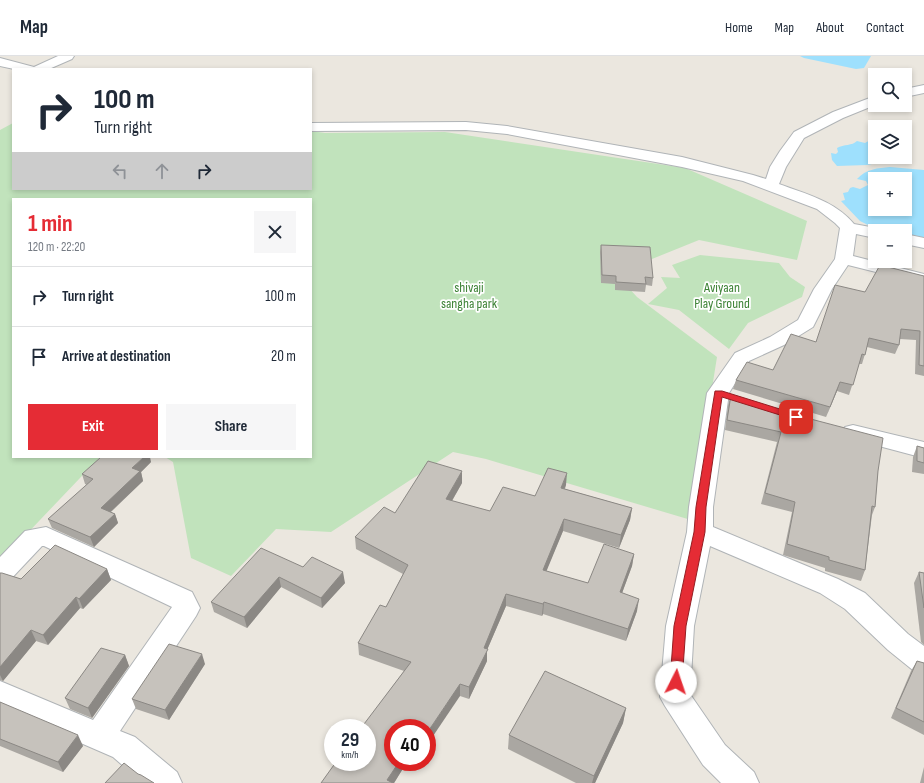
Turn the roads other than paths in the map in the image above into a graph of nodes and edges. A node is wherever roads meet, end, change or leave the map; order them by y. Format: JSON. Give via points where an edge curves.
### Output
{"nodes":[{"id":1,"x":68,"y":56,"type":"edge"},
{"id":2,"x":0,"y":62,"type":"edge"},
{"id":3,"x":25,"y":68,"type":"edge"},
{"id":4,"x":41,"y":68,"type":"edge"},
{"id":5,"x":924,"y":89,"type":"edge"},
{"id":6,"x":912,"y":92,"type":"edge"},
{"id":7,"x":868,"y":103,"type":"edge"},
{"id":8,"x":312,"y":127,"type":"edge"},
{"id":9,"x":771,"y":186,"type":"junction"},
{"id":10,"x":848,"y":228,"type":"junction"},
{"id":11,"x":868,"y":232,"type":"edge"},
{"id":12,"x":912,"y":240,"type":"edge"},
{"id":13,"x":924,"y":243,"type":"edge"},
{"id":14,"x":844,"y":259,"type":"junction"},
{"id":15,"x":924,"y":279,"type":"edge"},
{"id":16,"x":718,"y":393,"type":"junction"},
{"id":17,"x":740,"y":400,"type":"edge"},
{"id":18,"x":831,"y":426,"type":"edge"},
{"id":19,"x":924,"y":450,"type":"edge"},
{"id":20,"x":700,"y":532,"type":"junction"},
{"id":21,"x":0,"y":574,"type":"edge"},
{"id":22,"x":924,"y":662,"type":"edge"},
{"id":23,"x":0,"y":694,"type":"edge"},
{"id":24,"x":99,"y":737,"type":"junction"},
{"id":25,"x":166,"y":783,"type":"edge"},
{"id":26,"x":743,"y":783,"type":"edge"}],
"edges":[{"from":1,"to":4,"type":"street"},
{"from":2,"to":3,"type":"street"},
{"from":5,"to":6,"type":"street"},
{"from":7,"to":9,"type":"street","via":[[838,114],[799,135],[778,167]]},
{"from":8,"to":9,"type":"street","via":[[466,126],[507,130],[682,162]]},
{"from":9,"to":10,"type":"street","via":[[823,206],[841,219]]},
{"from":10,"to":11,"type":"street"},
{"from":10,"to":14,"type":"street"},
{"from":12,"to":13,"type":"street"},
{"from":14,"to":15,"type":"street"},
{"from":14,"to":16,"type":"street","via":[[823,289],[806,323],[777,341],[742,357]]},
{"from":16,"to":17,"type":"street"},
{"from":16,"to":20,"type":"street","via":[[701,507]]},
{"from":18,"to":19,"type":"street"},
{"from":20,"to":22,"type":"street","via":[[829,586],[855,600],[898,642]]},
{"from":20,"to":26,"type":"street","via":[[680,626],[675,697],[714,755]]},
{"from":21,"to":24,"type":"street","via":[[34,538],[46,536],[183,600],[186,608]]},
{"from":23,"to":24,"type":"street"},
{"from":24,"to":25,"type":"street","via":[[124,747]]}]}
